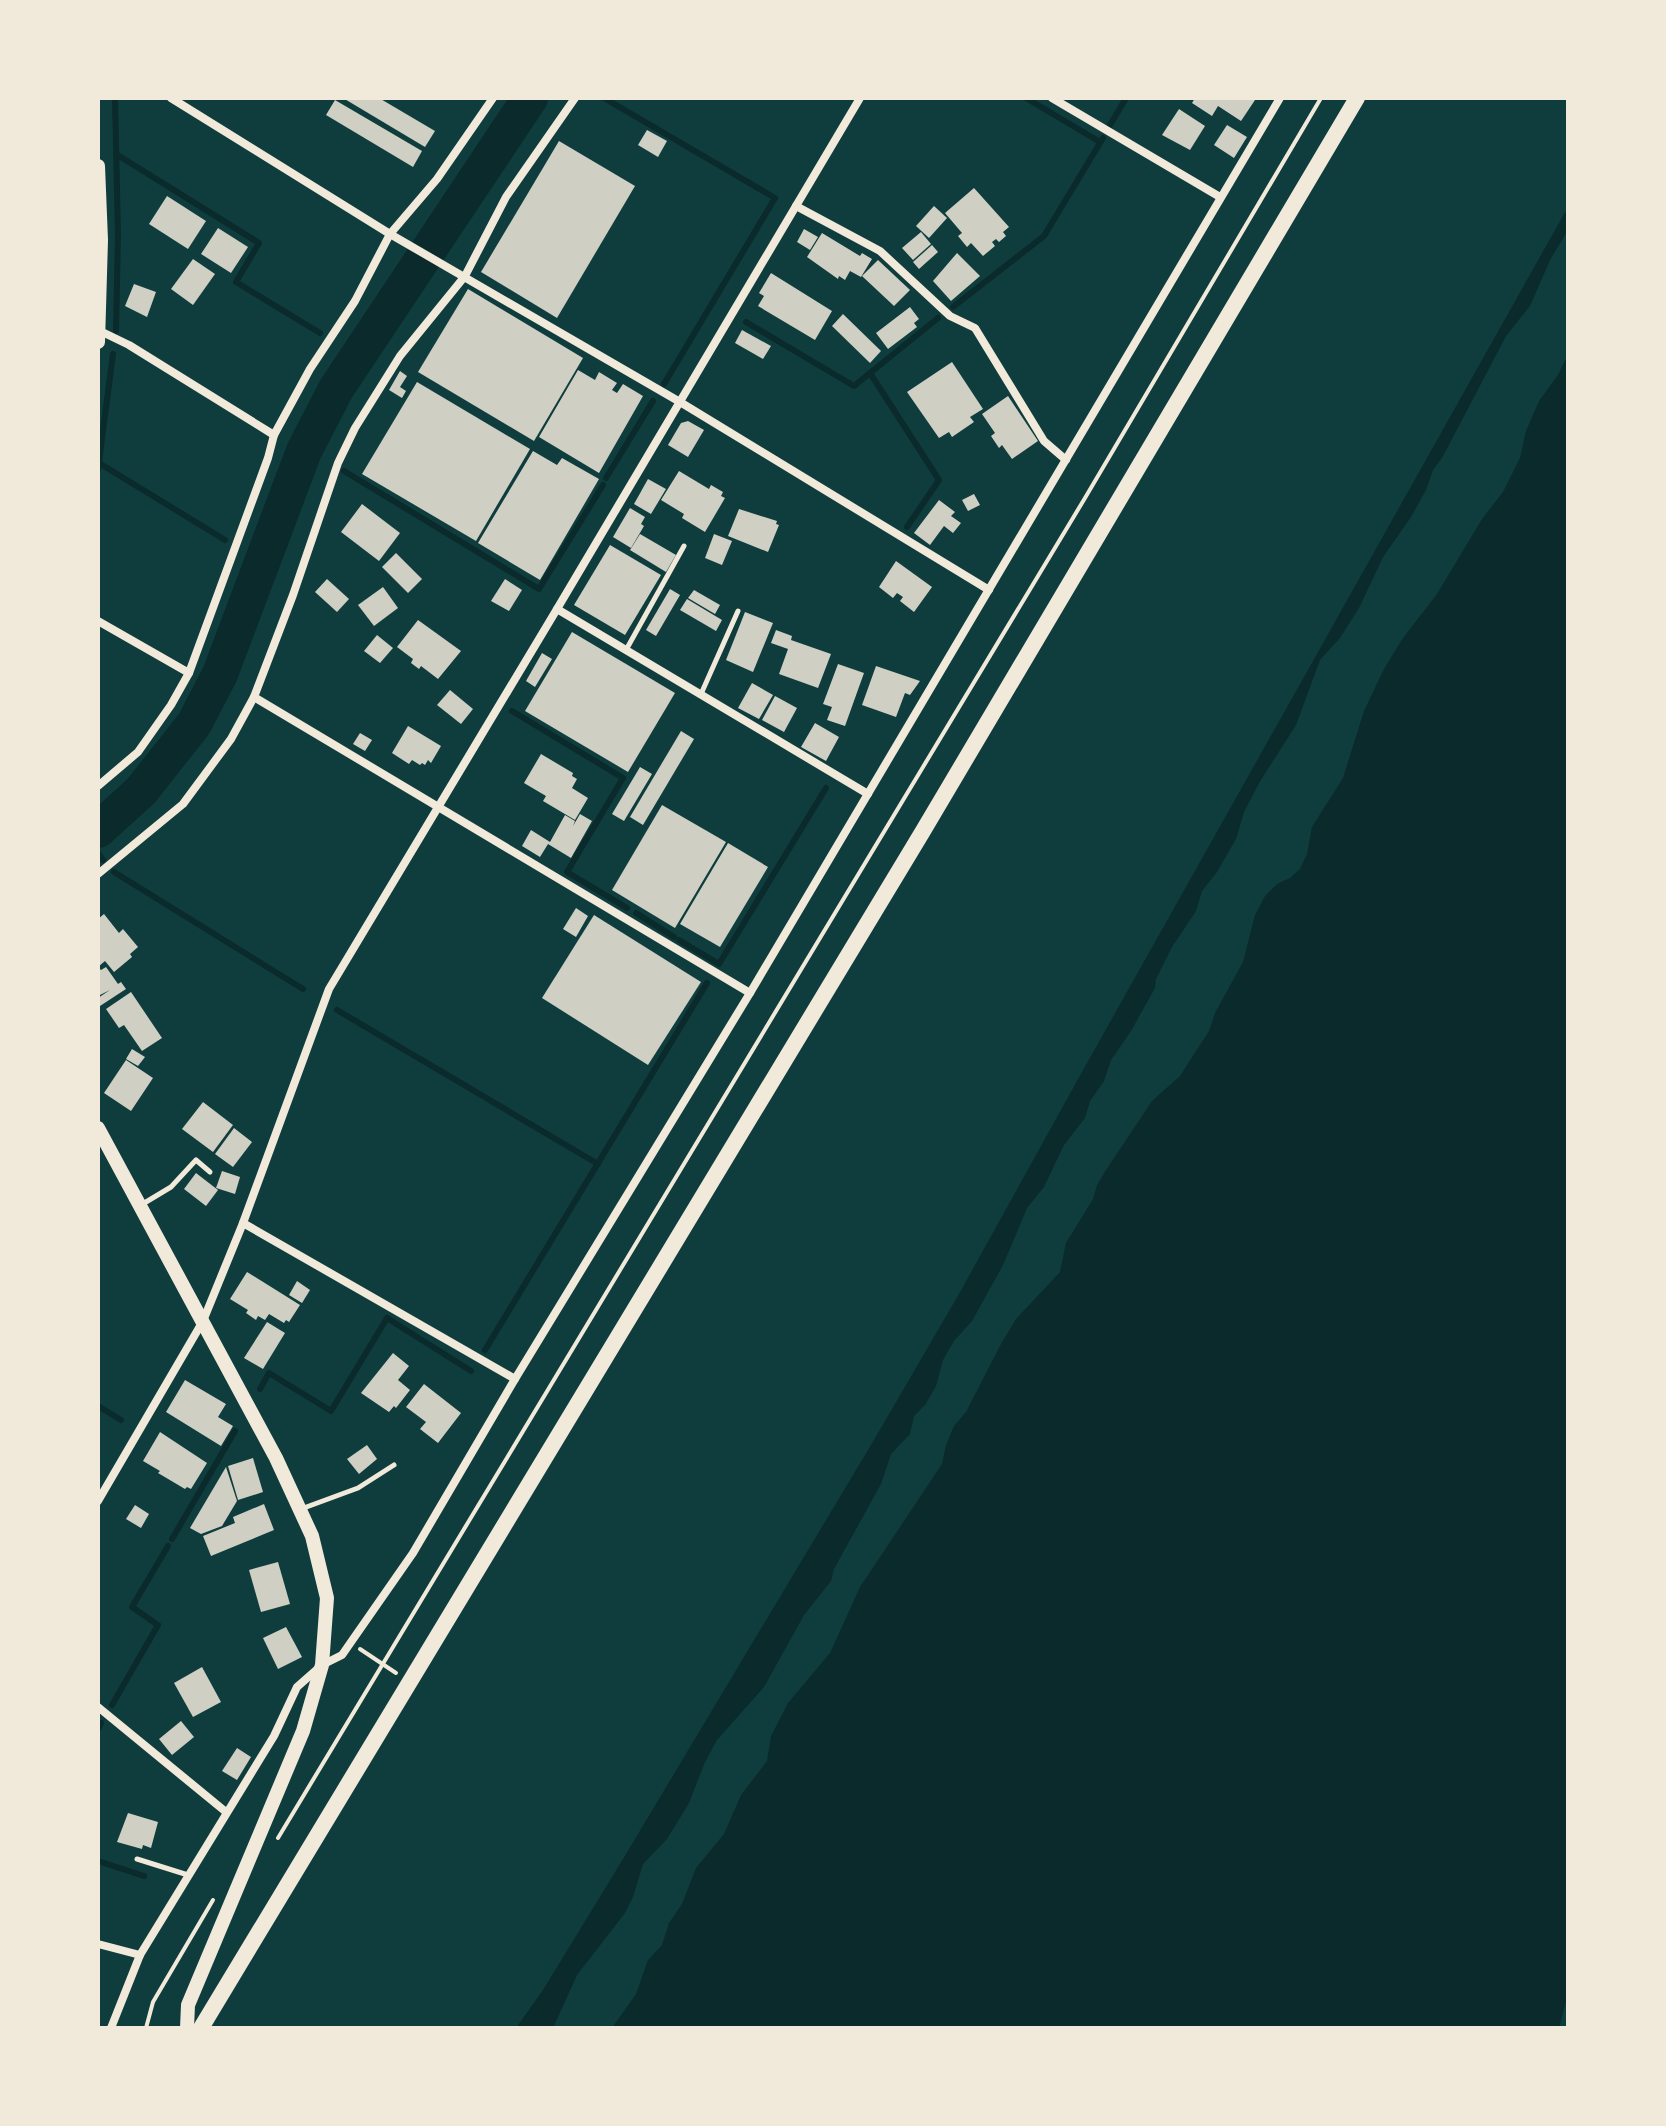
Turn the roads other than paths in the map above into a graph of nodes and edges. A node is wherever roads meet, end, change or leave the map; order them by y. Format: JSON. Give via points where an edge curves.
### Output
{"nodes":[{"id":1,"x":171,"y":98,"type":"edge"},
{"id":2,"x":493,"y":98,"type":"edge"},
{"id":3,"x":575,"y":98,"type":"edge"},
{"id":4,"x":860,"y":98,"type":"edge"},
{"id":5,"x":1052,"y":98,"type":"edge"},
{"id":6,"x":1280,"y":98,"type":"edge"},
{"id":7,"x":1357,"y":98,"type":"edge"},
{"id":8,"x":98,"y":166,"type":"edge"},
{"id":9,"x":1220,"y":197,"type":"junction"},
{"id":10,"x":796,"y":206,"type":"junction"},
{"id":11,"x":390,"y":234,"type":"junction"},
{"id":12,"x":465,"y":276,"type":"junction"},
{"id":13,"x":98,"y":334,"type":"edge"},
{"id":14,"x":680,"y":402,"type":"junction"},
{"id":15,"x":274,"y":435,"type":"junction"},
{"id":16,"x":1066,"y":460,"type":"junction"},
{"id":17,"x":684,"y":546,"type":"dead end"},
{"id":18,"x":989,"y":590,"type":"junction"},
{"id":19,"x":557,"y":609,"type":"junction"},
{"id":20,"x":738,"y":611,"type":"dead end"},
{"id":21,"x":98,"y":621,"type":"edge"},
{"id":22,"x":626,"y":650,"type":"junction"},
{"id":23,"x":189,"y":673,"type":"junction"},
{"id":24,"x":700,"y":695,"type":"junction"},
{"id":25,"x":254,"y":697,"type":"junction"},
{"id":26,"x":98,"y":786,"type":"edge"},
{"id":27,"x":868,"y":794,"type":"junction"},
{"id":28,"x":438,"y":806,"type":"junction"},
{"id":29,"x":98,"y":874,"type":"edge"},
{"id":30,"x":750,"y":993,"type":"junction"},
{"id":31,"x":98,"y":1128,"type":"edge"},
{"id":32,"x":210,"y":1172,"type":"dead end"},
{"id":33,"x":140,"y":1205,"type":"junction"},
{"id":34,"x":243,"y":1223,"type":"junction"},
{"id":35,"x":203,"y":1321,"type":"junction"},
{"id":36,"x":515,"y":1379,"type":"junction"},
{"id":37,"x":394,"y":1465,"type":"dead end"},
{"id":38,"x":98,"y":1501,"type":"edge"},
{"id":39,"x":300,"y":1509,"type":"junction"},
{"id":40,"x":322,"y":1665,"type":"junction"},
{"id":41,"x":98,"y":1707,"type":"edge"},
{"id":42,"x":226,"y":1812,"type":"junction"},
{"id":43,"x":137,"y":1859,"type":"dead end"},
{"id":44,"x":188,"y":1875,"type":"junction"},
{"id":45,"x":98,"y":1944,"type":"edge"},
{"id":46,"x":140,"y":1955,"type":"junction"},
{"id":47,"x":111,"y":2028,"type":"edge"},
{"id":48,"x":187,"y":2028,"type":"edge"},
{"id":49,"x":201,"y":2028,"type":"edge"}],
"edges":[{"from":1,"to":11,"type":"street"},
{"from":2,"to":11,"type":"street","via":[[437,179]]},
{"from":3,"to":12,"type":"street","via":[[506,197]]},
{"from":4,"to":10,"type":"street"},
{"from":5,"to":9,"type":"street"},
{"from":6,"to":9,"type":"street"},
{"from":7,"to":49,"type":"main road"},
{"from":8,"to":13,"type":"main road"},
{"from":9,"to":16,"type":"street"},
{"from":10,"to":14,"type":"street"},
{"from":10,"to":16,"type":"street","via":[[880,251],[950,316],[975,328],[1044,441]]},
{"from":11,"to":12,"type":"street"},
{"from":11,"to":15,"type":"street"},
{"from":12,"to":14,"type":"street"},
{"from":12,"to":25,"type":"street","via":[[400,356],[355,428]]},
{"from":13,"to":15,"type":"street"},
{"from":14,"to":18,"type":"street"},
{"from":14,"to":19,"type":"street"},
{"from":15,"to":23,"type":"street"},
{"from":16,"to":18,"type":"street"},
{"from":17,"to":22,"type":"lane"},
{"from":18,"to":27,"type":"street"},
{"from":19,"to":22,"type":"street"},
{"from":19,"to":28,"type":"street"},
{"from":20,"to":24,"type":"lane"},
{"from":21,"to":23,"type":"street"},
{"from":22,"to":24,"type":"street"},
{"from":23,"to":26,"type":"street","via":[[138,752]]},
{"from":24,"to":27,"type":"street"},
{"from":25,"to":28,"type":"street"},
{"from":25,"to":29,"type":"street","via":[[231,739],[183,804]]},
{"from":27,"to":30,"type":"street"},
{"from":28,"to":30,"type":"street"},
{"from":28,"to":34,"type":"street","via":[[329,989]]},
{"from":30,"to":36,"type":"street"},
{"from":31,"to":33,"type":"main road"},
{"from":32,"to":33,"type":"lane","via":[[196,1160],[171,1187]]},
{"from":33,"to":35,"type":"main road"},
{"from":34,"to":35,"type":"street"},
{"from":34,"to":36,"type":"street"},
{"from":35,"to":38,"type":"street"},
{"from":35,"to":39,"type":"main road"},
{"from":36,"to":40,"type":"street","via":[[413,1553],[342,1655]]},
{"from":37,"to":39,"type":"lane","via":[[358,1488]]},
{"from":39,"to":40,"type":"main road","via":[[327,1598]]},
{"from":40,"to":42,"type":"street","via":[[297,1687],[274,1736]]},
{"from":40,"to":48,"type":"main road","via":[[303,1731],[188,2005]]},
{"from":41,"to":42,"type":"street"},
{"from":42,"to":44,"type":"street"},
{"from":43,"to":44,"type":"lane"},
{"from":44,"to":46,"type":"street"},
{"from":45,"to":46,"type":"street"},
{"from":46,"to":47,"type":"street"}]}
